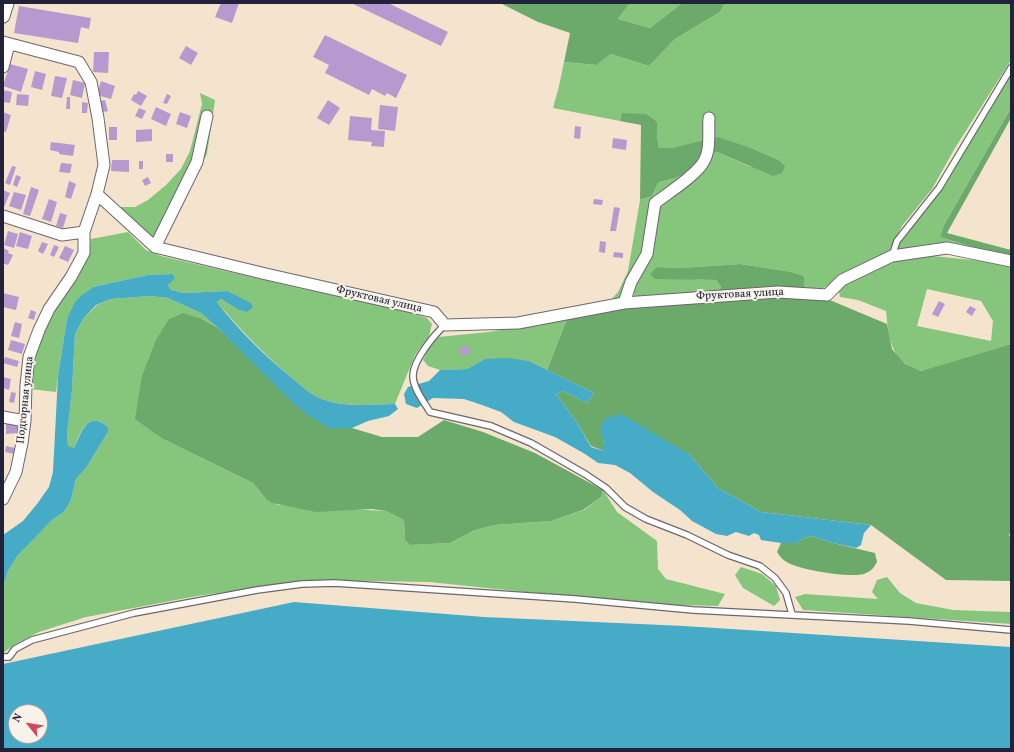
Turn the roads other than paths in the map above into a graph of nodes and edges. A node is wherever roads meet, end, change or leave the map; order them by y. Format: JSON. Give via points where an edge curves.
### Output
{"nodes":[{"id":1,"x":7,"y":3,"type":"edge"},
{"id":2,"x":3,"y":16,"type":"edge"},
{"id":3,"x":6,"y":43,"type":"edge"},
{"id":4,"x":3,"y":67,"type":"edge"},
{"id":5,"x":1011,"y":68,"type":"edge"},
{"id":6,"x":207,"y":116,"type":"dead end"},
{"id":7,"x":709,"y":118,"type":"dead end"},
{"id":8,"x":97,"y":194,"type":"junction"},
{"id":9,"x":3,"y":216,"type":"edge"},
{"id":10,"x":84,"y":232,"type":"junction"},
{"id":11,"x":155,"y":247,"type":"junction"},
{"id":12,"x":892,"y":256,"type":"junction"},
{"id":13,"x":1011,"y":261,"type":"edge"},
{"id":14,"x":624,"y":303,"type":"junction"},
{"id":15,"x":445,"y":324,"type":"junction"},
{"id":16,"x":3,"y":417,"type":"edge"},
{"id":17,"x":25,"y":421,"type":"junction"},
{"id":18,"x":3,"y":499,"type":"edge"},
{"id":19,"x":792,"y":614,"type":"junction"},
{"id":20,"x":1011,"y":630,"type":"edge"},
{"id":21,"x":3,"y":657,"type":"edge"}],
"edges":[{"from":1,"to":2,"type":"street"},
{"from":3,"to":4,"type":"street"},
{"from":3,"to":8,"type":"street","name":"Подгорная улица","via":[[79,62],[91,82],[98,118],[104,165]]},
{"from":5,"to":12,"type":"lane","via":[[939,188],[897,241]]},
{"from":6,"to":11,"type":"street","via":[[196,162]]},
{"from":7,"to":14,"type":"street","via":[[708,149],[704,162],[692,176],[655,203],[648,254],[631,282]]},
{"from":8,"to":10,"type":"street","name":"Подгорная улица"},
{"from":8,"to":11,"type":"street","name":"Фруктовая улица"},
{"from":9,"to":10,"type":"street","via":[[62,235]]},
{"from":10,"to":17,"type":"street","name":"Подгорная улица","via":[[84,253],[49,309],[29,356]]},
{"from":11,"to":15,"type":"street","name":"Фруктовая улица","via":[[434,312]]},
{"from":12,"to":13,"type":"street","name":"Фруктовая улица","via":[[947,248]]},
{"from":12,"to":14,"type":"street","name":"Фруктовая улица","via":[[842,280],[827,295],[778,292]]},
{"from":14,"to":15,"type":"street","name":"Фруктовая улица","via":[[518,322]]},
{"from":15,"to":19,"type":"lane","via":[[434,334],[418,359],[413,375],[415,385],[430,412],[491,426],[531,444],[585,474],[606,488],[625,507],[646,519],[728,555],[760,566],[775,578],[786,593]]},
{"from":16,"to":17,"type":"street"},
{"from":17,"to":18,"type":"street","name":"Подгорная улица","via":[[16,472]]},
{"from":19,"to":20,"type":"lane"},
{"from":19,"to":21,"type":"lane","via":[[693,610],[336,583],[302,584],[134,613],[32,640],[15,649],[9,657]]}]}
